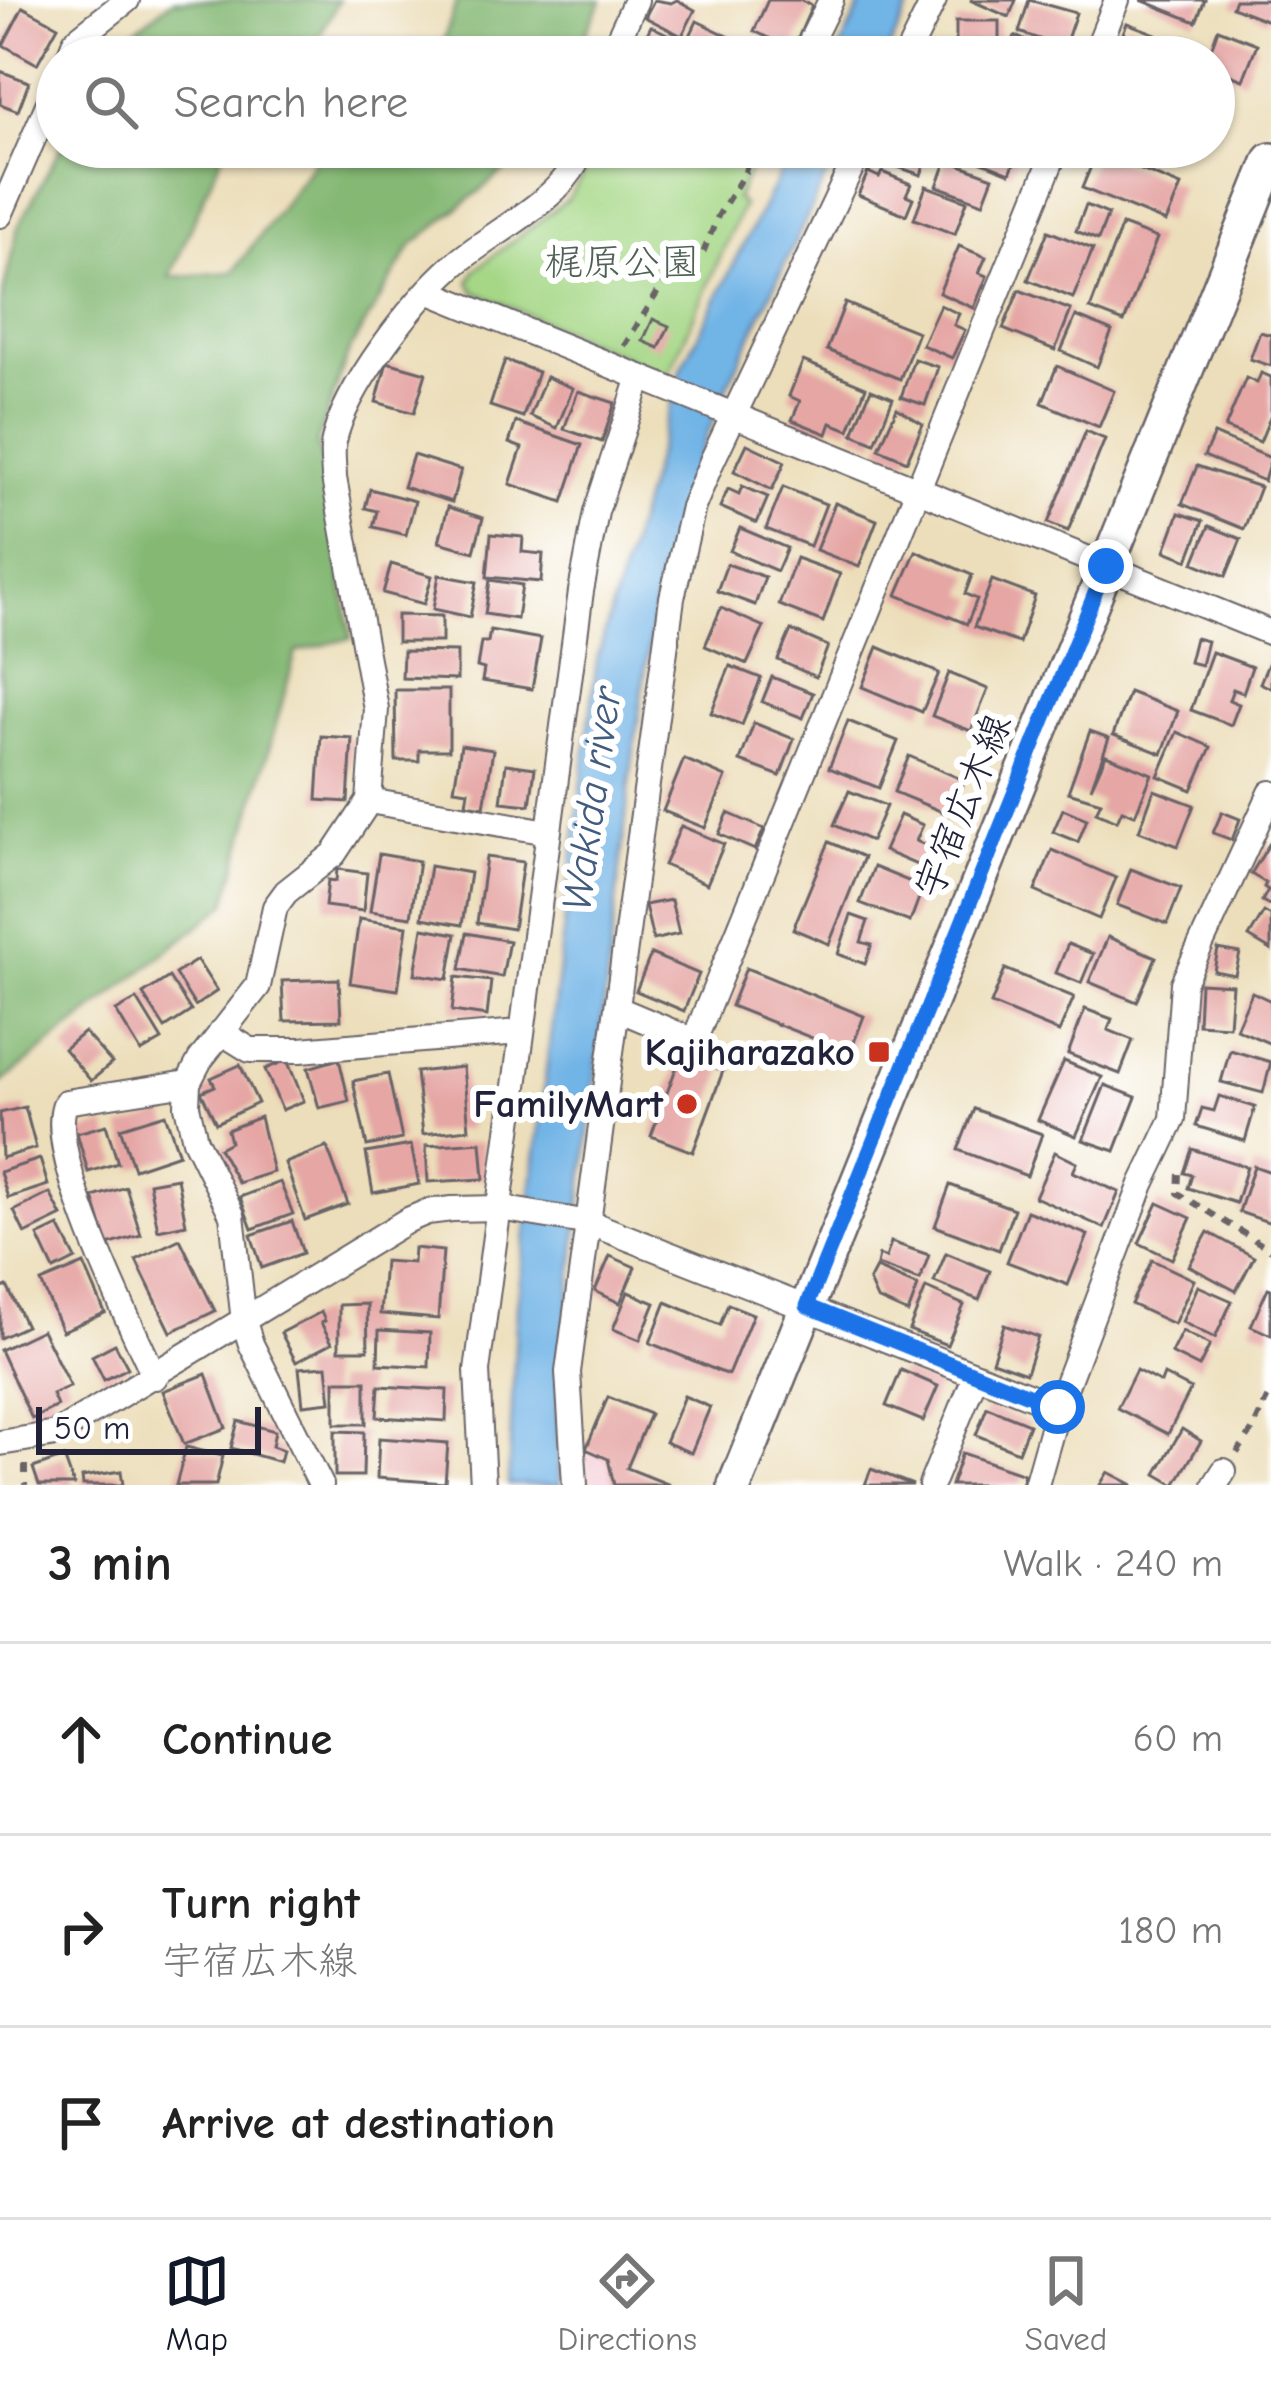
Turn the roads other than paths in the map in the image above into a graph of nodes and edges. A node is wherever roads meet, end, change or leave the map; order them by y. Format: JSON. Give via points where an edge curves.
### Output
{"nodes":[{"id":1,"x":127,"y":0,"type":"edge"},
{"id":2,"x":636,"y":0,"type":"edge"},
{"id":3,"x":831,"y":0,"type":"edge"},
{"id":4,"x":934,"y":0,"type":"edge"},
{"id":5,"x":1117,"y":0,"type":"edge"},
{"id":6,"x":81,"y":36,"type":"edge"},
{"id":7,"x":625,"y":36,"type":"edge"},
{"id":8,"x":813,"y":36,"type":"edge"},
{"id":9,"x":916,"y":36,"type":"edge"},
{"id":10,"x":1102,"y":36,"type":"edge"},
{"id":11,"x":36,"y":120,"type":"edge"},
{"id":12,"x":1271,"y":160,"type":"edge"},
{"id":13,"x":10,"y":164,"type":"edge"},
{"id":14,"x":574,"y":168,"type":"edge"},
{"id":15,"x":851,"y":168,"type":"edge"},
{"id":16,"x":1049,"y":168,"type":"edge"},
{"id":17,"x":0,"y":215,"type":"edge"},
{"id":18,"x":430,"y":292,"type":"junction"},
{"id":19,"x":647,"y":380,"type":"junction"},
{"id":20,"x":729,"y":413,"type":"junction"},
{"id":21,"x":918,"y":490,"type":"junction"},
{"id":22,"x":1106,"y":566,"type":"junction"},
{"id":23,"x":1271,"y":633,"type":"edge"},
{"id":24,"x":1271,"y":793,"type":"edge"},
{"id":25,"x":369,"y":801,"type":"junction"},
{"id":26,"x":548,"y":832,"type":"junction"},
{"id":27,"x":618,"y":1010,"type":"junction"},
{"id":28,"x":520,"y":1032,"type":"junction"},
{"id":29,"x":221,"y":1033,"type":"junction"},
{"id":30,"x":188,"y":1083,"type":"junction"},
{"id":31,"x":502,"y":1209,"type":"junction"},
{"id":32,"x":585,"y":1223,"type":"junction"},
{"id":33,"x":807,"y":1306,"type":"junction"},
{"id":34,"x":244,"y":1322,"type":"junction"},
{"id":35,"x":154,"y":1377,"type":"junction"},
{"id":36,"x":975,"y":1377,"type":"junction"},
{"id":37,"x":1058,"y":1407,"type":"junction"},
{"id":38,"x":0,"y":1443,"type":"edge"},
{"id":39,"x":321,"y":1485,"type":"edge"},
{"id":40,"x":483,"y":1485,"type":"edge"},
{"id":41,"x":575,"y":1485,"type":"edge"},
{"id":42,"x":735,"y":1485,"type":"edge"},
{"id":43,"x":931,"y":1485,"type":"edge"},
{"id":44,"x":1036,"y":1485,"type":"edge"}],
"edges":[{"from":1,"to":6,"type":"street"},
{"from":2,"to":7,"type":"street"},
{"from":3,"to":8,"type":"street"},
{"from":4,"to":9,"type":"street"},
{"from":5,"to":10,"type":"street"},
{"from":11,"to":13,"type":"street"},
{"from":12,"to":22,"type":"street","name":"宇宿広木線"},
{"from":13,"to":17,"type":"street"},
{"from":14,"to":18,"type":"street"},
{"from":15,"to":20,"type":"street"},
{"from":16,"to":21,"type":"street"},
{"from":18,"to":19,"type":"street"},
{"from":18,"to":25,"type":"street","via":[[369,365],[334,441],[376,709]]},
{"from":19,"to":20,"type":"street"},
{"from":19,"to":26,"type":"street","via":[[596,512]]},
{"from":20,"to":21,"type":"street"},
{"from":20,"to":27,"type":"street","via":[[693,507],[672,598]]},
{"from":21,"to":22,"type":"street"},
{"from":21,"to":27,"type":"street","via":[[694,1041]]},
{"from":22,"to":23,"type":"street"},
{"from":22,"to":33,"type":"street","name":"宇宿広木線"},
{"from":24,"to":37,"type":"street","via":[[1184,983],[1172,1118]]},
{"from":25,"to":26,"type":"street"},
{"from":25,"to":29,"type":"street","via":[[334,854],[275,907],[258,986]]},
{"from":26,"to":28,"type":"street"},
{"from":27,"to":32,"type":"street"},
{"from":28,"to":29,"type":"street","via":[[301,1051],[250,1050]]},
{"from":28,"to":31,"type":"street"},
{"from":29,"to":30,"type":"street"},
{"from":30,"to":34,"type":"street","via":[[195,1140],[232,1215]]},
{"from":30,"to":35,"type":"street","via":[[66,1102],[62,1109],[62,1136],[93,1241]]},
{"from":31,"to":32,"type":"street"},
{"from":31,"to":34,"type":"street","via":[[408,1220]]},
{"from":31,"to":40,"type":"street","via":[[478,1371]]},
{"from":32,"to":33,"type":"street"},
{"from":32,"to":41,"type":"street","via":[[568,1372]]},
{"from":33,"to":36,"type":"street"},
{"from":33,"to":42,"type":"street","name":"宇宿広木線"},
{"from":34,"to":35,"type":"street"},
{"from":34,"to":39,"type":"street"},
{"from":35,"to":38,"type":"street","via":[[56,1434]]},
{"from":36,"to":37,"type":"street"},
{"from":36,"to":43,"type":"street"},
{"from":37,"to":44,"type":"street"}]}
